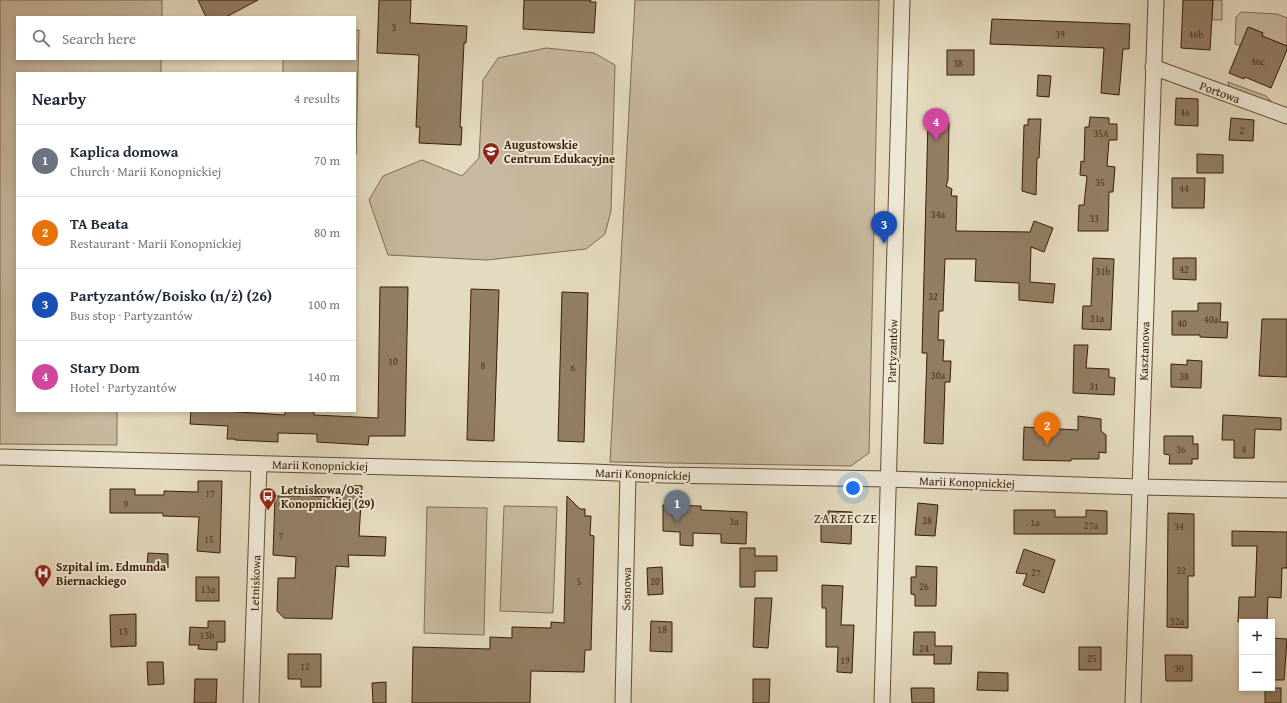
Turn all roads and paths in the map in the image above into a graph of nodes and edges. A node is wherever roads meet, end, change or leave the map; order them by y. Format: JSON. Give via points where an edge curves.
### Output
{"nodes":[{"id":1,"x":902,"y":0,"type":"edge"},
{"id":2,"x":1156,"y":0,"type":"edge"},
{"id":3,"x":1153,"y":67,"type":"junction"},
{"id":4,"x":1287,"y":116,"type":"edge"},
{"id":5,"x":0,"y":456,"type":"edge"},
{"id":6,"x":259,"y":464,"type":"junction"},
{"id":7,"x":628,"y":474,"type":"junction"},
{"id":8,"x":888,"y":479,"type":"junction"},
{"id":9,"x":1140,"y":487,"type":"junction"},
{"id":10,"x":1287,"y":490,"type":"edge"},
{"id":11,"x":251,"y":703,"type":"edge"},
{"id":12,"x":624,"y":703,"type":"edge"},
{"id":13,"x":882,"y":703,"type":"edge"},
{"id":14,"x":1133,"y":703,"type":"edge"}],
"edges":[{"from":1,"to":8,"type":"street","name":"Partyzantów"},
{"from":2,"to":3,"type":"street","name":"Kasztanowa"},
{"from":3,"to":4,"type":"street","name":"Portowa"},
{"from":3,"to":9,"type":"street","name":"Kasztanowa"},
{"from":5,"to":6,"type":"street","name":"Marii Konopnickiej"},
{"from":6,"to":7,"type":"street","name":"Marii Konopnickiej"},
{"from":6,"to":11,"type":"street","name":"Letniskowa"},
{"from":7,"to":8,"type":"street","name":"Marii Konopnickiej"},
{"from":7,"to":12,"type":"street","name":"Sosnowa"},
{"from":8,"to":9,"type":"street","name":"Marii Konopnickiej"},
{"from":8,"to":13,"type":"street","name":"Partyzantów"},
{"from":9,"to":10,"type":"street","name":"Marii Konopnickiej"},
{"from":9,"to":14,"type":"street","name":"Kasztanowa"}]}
